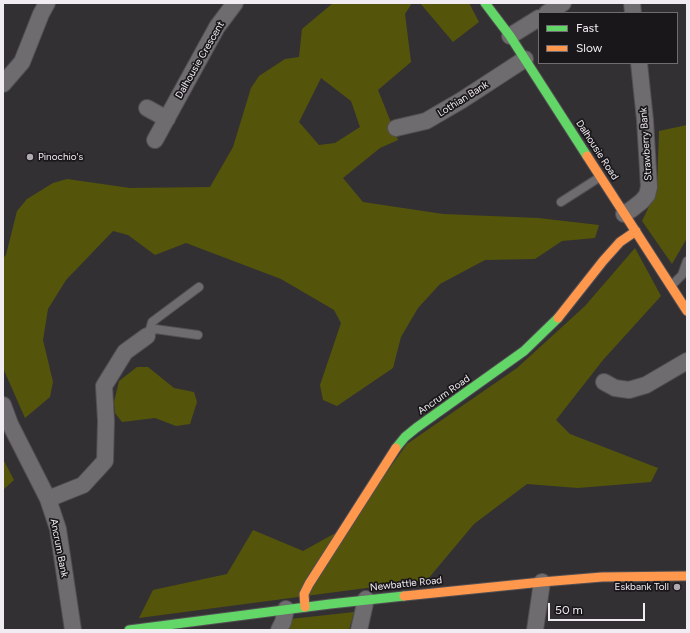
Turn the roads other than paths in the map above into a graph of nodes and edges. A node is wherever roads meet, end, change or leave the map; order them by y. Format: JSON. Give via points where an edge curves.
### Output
{"nodes":[{"id":1,"x":47,"y":3,"type":"edge"},
{"id":2,"x":235,"y":3,"type":"edge"},
{"id":3,"x":485,"y":3,"type":"edge"},
{"id":4,"x":563,"y":3,"type":"edge"},
{"id":5,"x":549,"y":12,"type":"edge"},
{"id":6,"x":538,"y":19,"type":"edge"},
{"id":7,"x":510,"y":36,"type":"junction"},
{"id":8,"x":525,"y":59,"type":"junction"},
{"id":9,"x":639,"y":64,"type":"edge"},
{"id":10,"x":3,"y":84,"type":"edge"},
{"id":11,"x":147,"y":108,"type":"dead end"},
{"id":12,"x":166,"y":119,"type":"junction"},
{"id":13,"x":396,"y":128,"type":"dead end"},
{"id":14,"x":155,"y":140,"type":"dead end"},
{"id":15,"x":601,"y":176,"type":"junction"},
{"id":16,"x":561,"y":202,"type":"dead end"},
{"id":17,"x":624,"y":214,"type":"junction"},
{"id":18,"x":636,"y":231,"type":"junction"},
{"id":19,"x":687,"y":261,"type":"edge"},
{"id":20,"x":671,"y":285,"type":"junction"},
{"id":21,"x":199,"y":287,"type":"dead end"},
{"id":22,"x":687,"y":312,"type":"edge"},
{"id":23,"x":148,"y":335,"type":"junction"},
{"id":24,"x":198,"y":335,"type":"dead end"},
{"id":25,"x":687,"y":361,"type":"edge"},
{"id":26,"x":604,"y":382,"type":"dead end"},
{"id":27,"x":3,"y":405,"type":"edge"},
{"id":28,"x":48,"y":499,"type":"junction"},
{"id":29,"x":687,"y":576,"type":"edge"},
{"id":30,"x":542,"y":582,"type":"junction"},
{"id":31,"x":362,"y":600,"type":"junction"},
{"id":32,"x":305,"y":607,"type":"junction"},
{"id":33,"x":286,"y":609,"type":"junction"},
{"id":34,"x":73,"y":630,"type":"edge"},
{"id":35,"x":129,"y":630,"type":"edge"},
{"id":36,"x":279,"y":630,"type":"edge"},
{"id":37,"x":358,"y":630,"type":"edge"},
{"id":38,"x":535,"y":630,"type":"edge"}],
"edges":[{"from":1,"to":10,"type":"street","via":[[22,62]]},
{"from":2,"to":12,"type":"street","name":"Dalhousie Crescent","via":[[217,27]]},
{"from":3,"to":7,"type":"main road","name":"Dalhousie Road"},
{"from":4,"to":5,"type":"street"},
{"from":6,"to":7,"type":"street"},
{"from":7,"to":8,"type":"main road","name":"Dalhousie Road"},
{"from":8,"to":13,"type":"street","name":"Lothian Bank","via":[[426,121]]},
{"from":8,"to":15,"type":"main road","name":"Dalhousie Road"},
{"from":9,"to":17,"type":"street","name":"Strawberry Bank","via":[[649,188],[642,201]]},
{"from":11,"to":12,"type":"street"},
{"from":12,"to":14,"type":"street","name":"Dalhousie Crescent"},
{"from":15,"to":16,"type":"lane"},
{"from":15,"to":17,"type":"main road","name":"Dalhousie Road"},
{"from":17,"to":18,"type":"main road","name":"Dalhousie Road"},
{"from":18,"to":20,"type":"main road","name":"Dalhousie Road"},
{"from":18,"to":32,"type":"main road","name":"Ancrum Road","via":[[620,242],[562,314],[524,351],[405,437],[309,584],[304,594]]},
{"from":19,"to":20,"type":"lane","via":[[682,275]]},
{"from":20,"to":22,"type":"main road","name":"Dalhousie Road"},
{"from":21,"to":23,"type":"lane","via":[[152,322]]},
{"from":23,"to":24,"type":"lane","via":[[155,329]]},
{"from":23,"to":28,"type":"street","via":[[125,352],[104,386],[105,461],[83,485]]},
{"from":25,"to":26,"type":"street","via":[[646,386],[629,390],[615,388]]},
{"from":27,"to":28,"type":"street","name":"Ancrum Bank"},
{"from":28,"to":34,"type":"street","name":"Ancrum Bank","via":[[58,529]]},
{"from":29,"to":30,"type":"main road","name":"Newbattle Road","via":[[602,577]]},
{"from":30,"to":31,"type":"main road","name":"Newbattle Road"},
{"from":30,"to":38,"type":"street"},
{"from":31,"to":32,"type":"main road","name":"Newbattle Road"},
{"from":31,"to":37,"type":"street"},
{"from":32,"to":33,"type":"main road","name":"Newbattle Road"},
{"from":33,"to":35,"type":"main road","name":"Newbattle Road"},
{"from":33,"to":36,"type":"street"}]}
